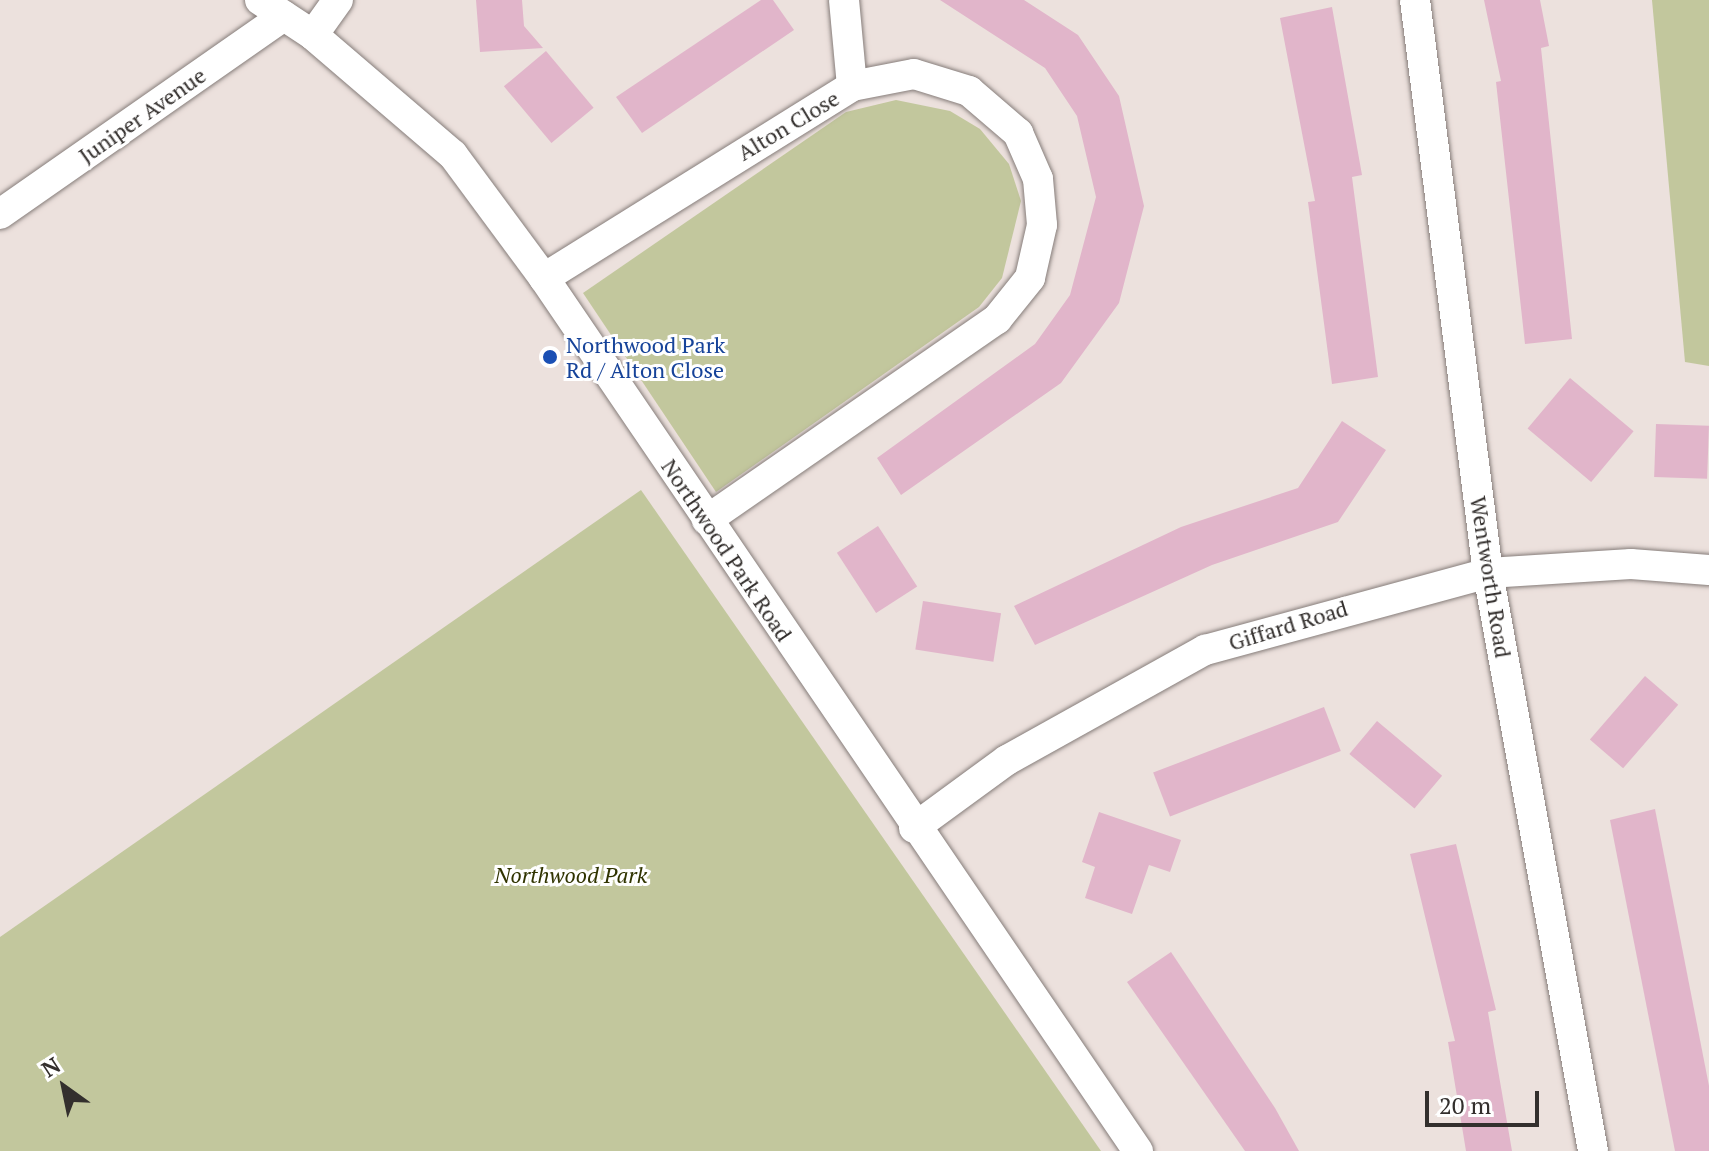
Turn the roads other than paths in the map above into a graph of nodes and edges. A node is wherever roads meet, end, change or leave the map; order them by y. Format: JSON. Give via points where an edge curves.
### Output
{"nodes":[{"id":1,"x":338,"y":0,"type":"edge"},
{"id":2,"x":844,"y":0,"type":"edge"},
{"id":3,"x":1415,"y":0,"type":"edge"},
{"id":4,"x":272,"y":8,"type":"edge"},
{"id":5,"x":313,"y":35,"type":"junction"},
{"id":6,"x":852,"y":86,"type":"junction"},
{"id":7,"x":0,"y":214,"type":"edge"},
{"id":8,"x":544,"y":278,"type":"junction"},
{"id":9,"x":707,"y":520,"type":"junction"},
{"id":10,"x":1709,"y":570,"type":"edge"},
{"id":11,"x":1488,"y":573,"type":"junction"},
{"id":12,"x":914,"y":828,"type":"junction"},
{"id":13,"x":1138,"y":1151,"type":"edge"},
{"id":14,"x":1593,"y":1151,"type":"edge"}],
"edges":[{"from":1,"to":5,"type":"street"},
{"from":2,"to":6,"type":"street"},
{"from":3,"to":11,"type":"street","name":"Wentworth Road"},
{"from":4,"to":5,"type":"street","name":"Northwood Park Road"},
{"from":4,"to":7,"type":"street","name":"Juniper Avenue"},
{"from":5,"to":8,"type":"street","name":"Northwood Park Road","via":[[453,155]]},
{"from":6,"to":8,"type":"street","name":"Alton Close"},
{"from":6,"to":9,"type":"street","name":"Alton Close","via":[[914,74],[969,91],[1018,133],[1038,179],[1042,225],[1030,278],[969,342]]},
{"from":8,"to":9,"type":"street","name":"Northwood Park Road"},
{"from":9,"to":12,"type":"street","name":"Northwood Park Road"},
{"from":10,"to":11,"type":"street","name":"Giffard Road","via":[[1631,564]]},
{"from":11,"to":12,"type":"street","name":"Giffard Road","via":[[1334,610],[1205,650],[1007,760]]},
{"from":11,"to":14,"type":"street","name":"Wentworth Road"},
{"from":12,"to":13,"type":"street","name":"Northwood Park Road"}]}
